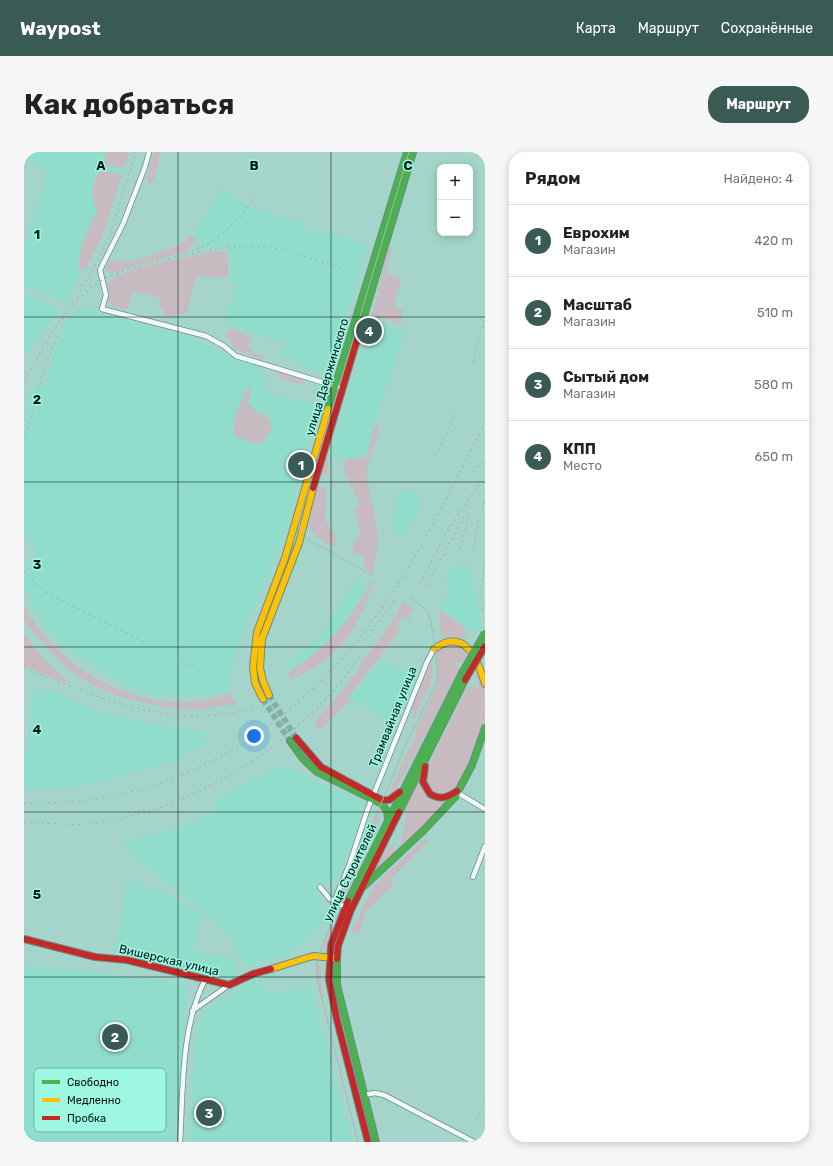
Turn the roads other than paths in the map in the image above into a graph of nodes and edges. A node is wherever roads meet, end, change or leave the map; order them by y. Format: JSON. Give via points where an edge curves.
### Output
{"nodes":[{"id":1,"x":149,"y":152,"type":"edge"},
{"id":2,"x":406,"y":152,"type":"edge"},
{"id":3,"x":413,"y":152,"type":"edge"},
{"id":4,"x":336,"y":387,"type":"junction"},
{"id":5,"x":342,"y":388,"type":"junction"},
{"id":6,"x":485,"y":633,"type":"edge"},
{"id":7,"x":485,"y":646,"type":"edge"},
{"id":8,"x":434,"y":649,"type":"joint"},
{"id":9,"x":485,"y":684,"type":"edge"},
{"id":10,"x":460,"y":690,"type":"junction"},
{"id":11,"x":269,"y":695,"type":"tunnel mouth"},
{"id":12,"x":263,"y":699,"type":"tunnel mouth"},
{"id":13,"x":485,"y":728,"type":"edge"},
{"id":14,"x":296,"y":738,"type":"tunnel mouth"},
{"id":15,"x":290,"y":741,"type":"tunnel mouth"},
{"id":16,"x":463,"y":784,"type":"junction"},
{"id":17,"x":404,"y":788,"type":"junction"},
{"id":18,"x":458,"y":792,"type":"junction"},
{"id":19,"x":372,"y":797,"type":"junction"},
{"id":20,"x":485,"y":809,"type":"edge"},
{"id":21,"x":387,"y":822,"type":"junction"},
{"id":22,"x":485,"y":846,"type":"edge"},
{"id":23,"x":473,"y":877,"type":"dead end"},
{"id":24,"x":320,"y":887,"type":"dead end"},
{"id":25,"x":361,"y":889,"type":"junction"},
{"id":26,"x":334,"y":902,"type":"junction"},
{"id":27,"x":345,"y":907,"type":"junction"},
{"id":28,"x":24,"y":939,"type":"edge"},
{"id":29,"x":329,"y":957,"type":"junction"},
{"id":30,"x":336,"y":958,"type":"junction"},
{"id":31,"x":205,"y":980,"type":"junction"},
{"id":32,"x":229,"y":986,"type":"junction"},
{"id":33,"x":192,"y":1012,"type":"junction"},
{"id":34,"x":364,"y":1096,"type":"junction"},
{"id":35,"x":180,"y":1142,"type":"edge"},
{"id":36,"x":368,"y":1142,"type":"edge"},
{"id":37,"x":376,"y":1142,"type":"edge"},
{"id":38,"x":474,"y":1142,"type":"edge"}],
"edges":[{"from":1,"to":4,"type":"street","via":[[123,224],[100,270],[106,294],[102,308],[206,336],[236,356]]},
{"from":2,"to":4,"type":"main road","name":"улица Дзержинского"},
{"from":3,"to":5,"type":"main road","name":"улица Дзержинского"},
{"from":4,"to":5,"type":"street"},
{"from":4,"to":12,"type":"main road","name":"улица Дзержинского","via":[[299,504],[283,565],[254,647],[253,677]]},
{"from":5,"to":11,"type":"main road","name":"улица Дзержинского","via":[[299,543],[269,617],[260,648],[261,676]]},
{"from":6,"to":17,"type":"main road","name":"улица Строителей","bridge":true},
{"from":7,"to":10,"type":"main road","name":"улица Строителей","bridge":true},
{"from":8,"to":9,"type":"main road","via":[[453,642],[468,647],[474,654]]},
{"from":8,"to":19,"type":"street","name":"Трамвайная улица"},
{"from":10,"to":16,"type":"main road","via":[[451,715],[424,768],[422,779],[428,793],[439,798],[452,795]]},
{"from":10,"to":25,"type":"main road","name":"улица Строителей"},
{"from":13,"to":16,"type":"main road"},
{"from":14,"to":19,"type":"main road","via":[[321,767]]},
{"from":15,"to":19,"type":"main road","via":[[316,772]]},
{"from":16,"to":18,"type":"main road"},
{"from":17,"to":19,"type":"main road","via":[[389,800]]},
{"from":17,"to":21,"type":"main road","name":"улица Строителей"},
{"from":18,"to":20,"type":"street"},
{"from":18,"to":25,"type":"main road","via":[[448,806]]},
{"from":19,"to":21,"type":"main road","via":[[386,808]]},
{"from":19,"to":26,"type":"street","name":"Трамвайная улица"},
{"from":21,"to":27,"type":"main road","name":"улица Строителей"},
{"from":22,"to":23,"type":"street"},
{"from":24,"to":26,"type":"street"},
{"from":25,"to":30,"type":"main road","name":"улица Строителей","via":[[344,926]]},
{"from":26,"to":27,"type":"street"},
{"from":27,"to":29,"type":"main road","name":"улица Строителей","via":[[334,933]]},
{"from":28,"to":31,"type":"main road","name":"Вишерская улица","via":[[95,956],[128,960]]},
{"from":29,"to":30,"type":"main road","name":"Вишерская улица"},
{"from":29,"to":32,"type":"main road","name":"Вишерская улица","via":[[313,956],[253,974]]},
{"from":29,"to":36,"type":"main road","name":"улица Строителей","via":[[331,992]]},
{"from":30,"to":34,"type":"main road","name":"улица Строителей","via":[[339,998]]},
{"from":31,"to":32,"type":"main road","name":"Вишерская улица"},
{"from":31,"to":33,"type":"street"},
{"from":32,"to":33,"type":"street"},
{"from":33,"to":35,"type":"street","via":[[185,1061]]},
{"from":34,"to":37,"type":"main road","name":"улица Строителей"},
{"from":34,"to":38,"type":"street","via":[[375,1093],[384,1095]]}]}
